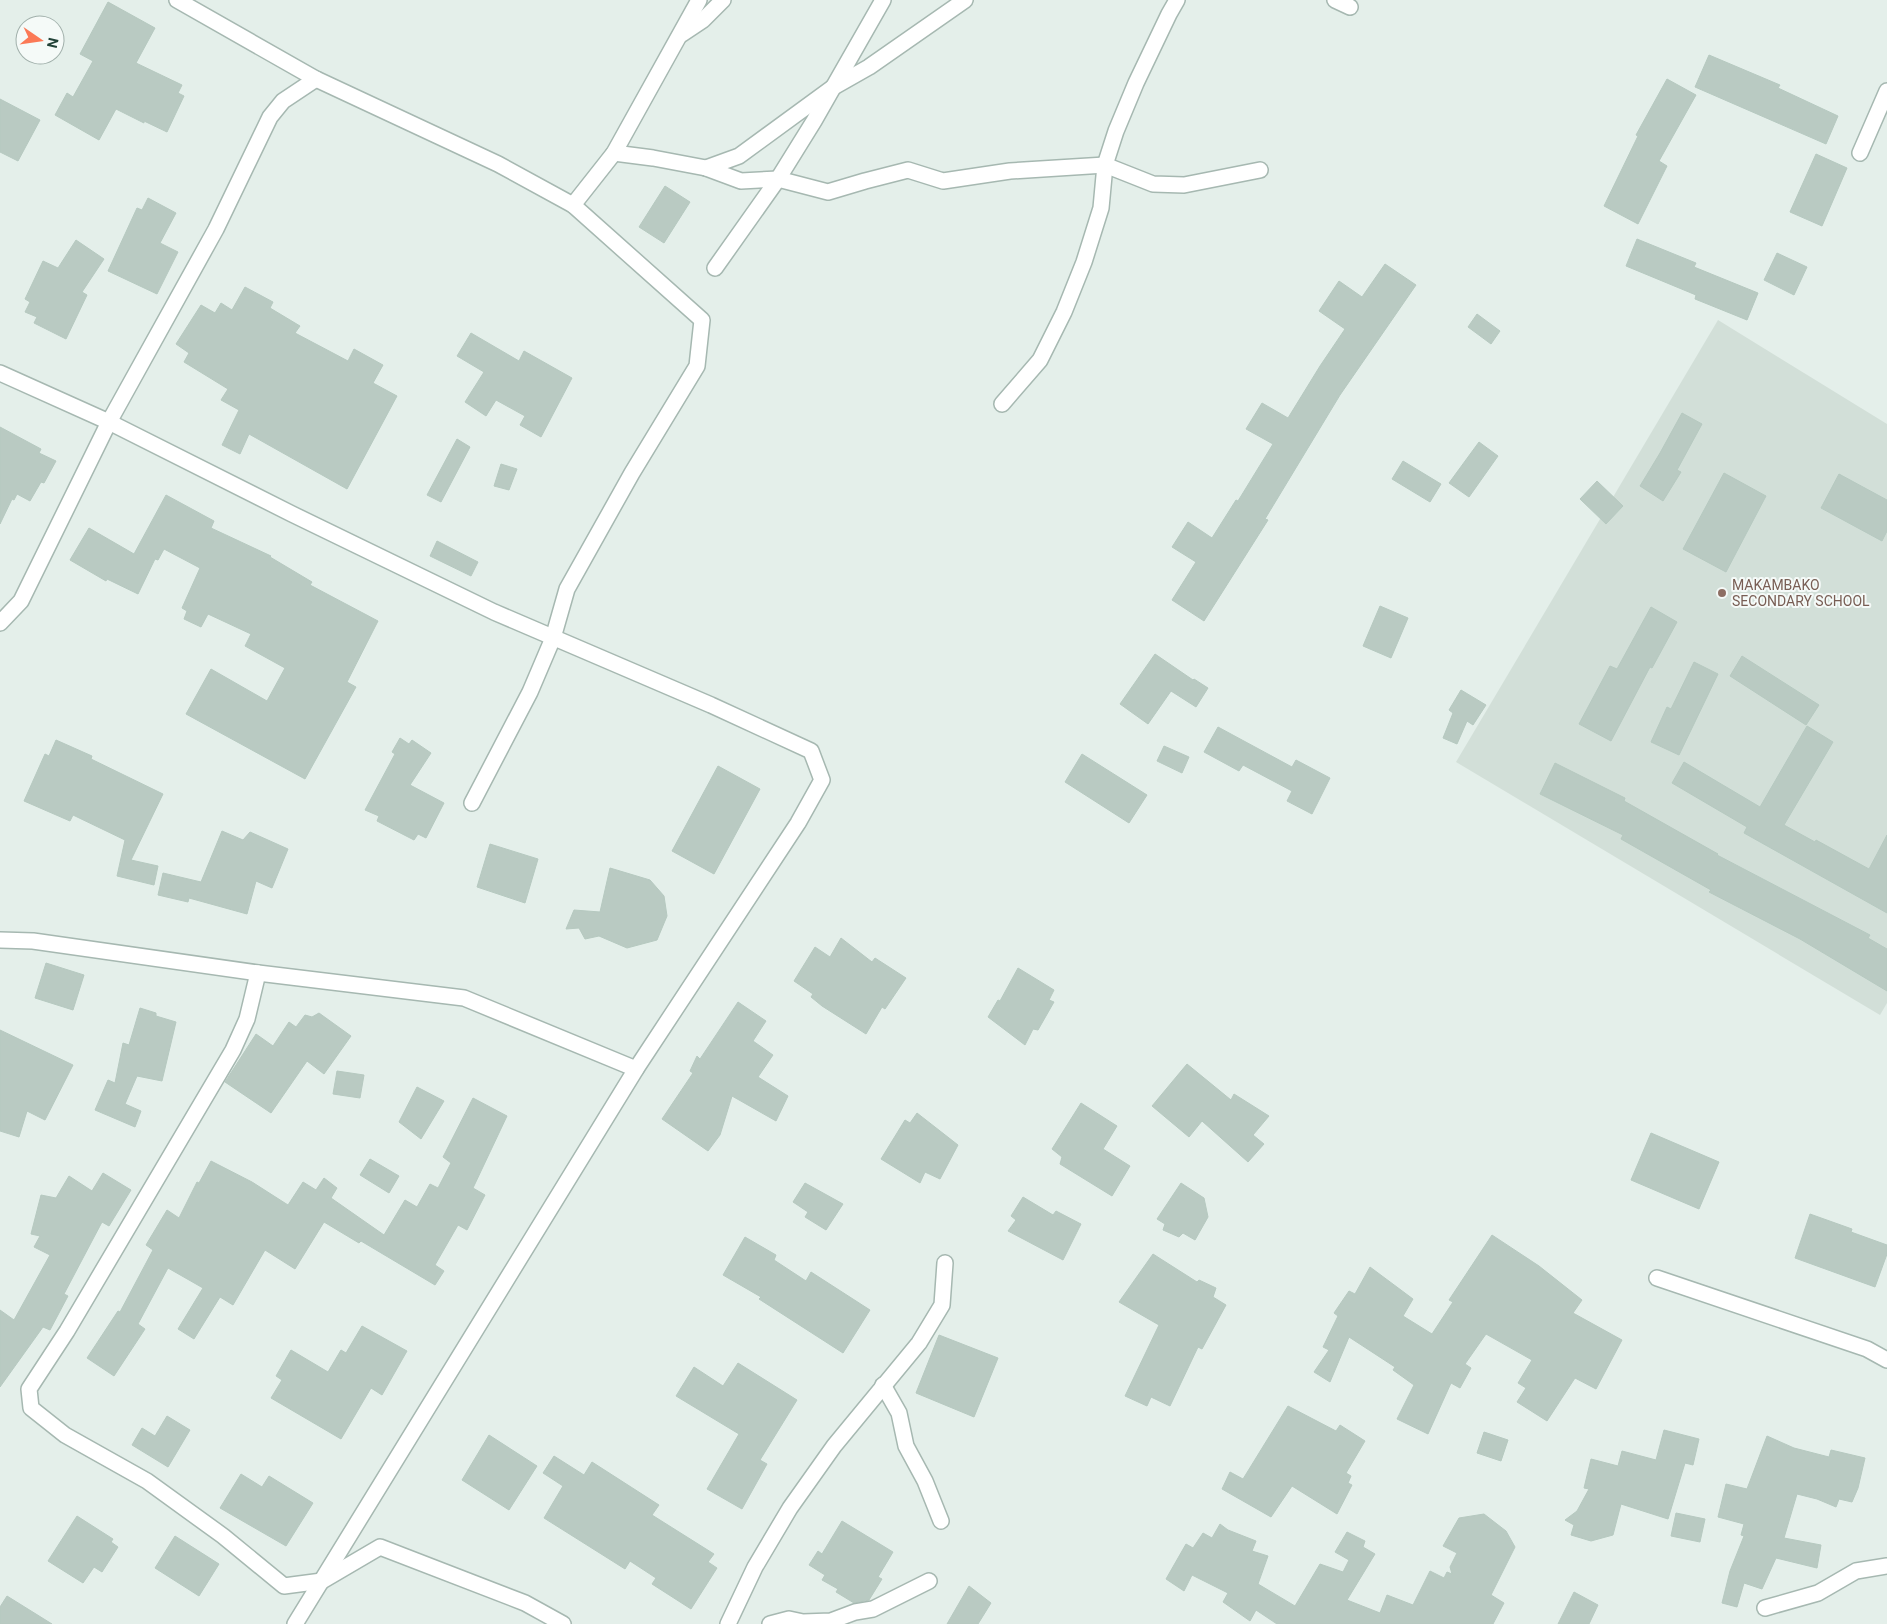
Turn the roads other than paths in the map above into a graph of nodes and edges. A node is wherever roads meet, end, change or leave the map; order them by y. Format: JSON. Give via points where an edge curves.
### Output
{"nodes":[{"id":1,"x":177,"y":0,"type":"edge"},
{"id":2,"x":700,"y":0,"type":"edge"},
{"id":3,"x":723,"y":0,"type":"edge"},
{"id":4,"x":882,"y":0,"type":"edge"},
{"id":5,"x":965,"y":0,"type":"edge"},
{"id":6,"x":1177,"y":0,"type":"edge"},
{"id":7,"x":1335,"y":0,"type":"edge"},
{"id":8,"x":1350,"y":7,"type":"dead end"},
{"id":9,"x":679,"y":36,"type":"junction"},
{"id":10,"x":316,"y":79,"type":"junction"},
{"id":11,"x":832,"y":88,"type":"junction"},
{"id":12,"x":1887,"y":91,"type":"edge"},
{"id":13,"x":614,"y":153,"type":"junction"},
{"id":14,"x":1860,"y":153,"type":"dead end"},
{"id":15,"x":1105,"y":165,"type":"junction"},
{"id":16,"x":706,"y":168,"type":"junction"},
{"id":17,"x":1260,"y":170,"type":"dead end"},
{"id":18,"x":778,"y":179,"type":"junction"},
{"id":19,"x":573,"y":205,"type":"junction"},
{"id":20,"x":715,"y":268,"type":"dead end"},
{"id":21,"x":0,"y":373,"type":"edge"},
{"id":22,"x":1002,"y":404,"type":"dead end"},
{"id":23,"x":109,"y":422,"type":"junction"},
{"id":24,"x":0,"y":624,"type":"edge"},
{"id":25,"x":552,"y":638,"type":"junction"},
{"id":26,"x":472,"y":803,"type":"dead end"},
{"id":27,"x":0,"y":940,"type":"edge"},
{"id":28,"x":258,"y":973,"type":"junction"},
{"id":29,"x":636,"y":1069,"type":"junction"},
{"id":30,"x":945,"y":1264,"type":"dead end"},
{"id":31,"x":1657,"y":1278,"type":"dead end"},
{"id":32,"x":1887,"y":1360,"type":"edge"},
{"id":33,"x":883,"y":1385,"type":"junction"},
{"id":34,"x":941,"y":1521,"type":"dead end"},
{"id":35,"x":1887,"y":1566,"type":"edge"},
{"id":36,"x":322,"y":1581,"type":"junction"},
{"id":37,"x":929,"y":1581,"type":"dead end"},
{"id":38,"x":1764,"y":1608,"type":"dead end"},
{"id":39,"x":295,"y":1624,"type":"edge"},
{"id":40,"x":563,"y":1624,"type":"edge"},
{"id":41,"x":728,"y":1624,"type":"edge"},
{"id":42,"x":770,"y":1624,"type":"edge"}],
"edges":[{"from":1,"to":10,"type":"street"},
{"from":2,"to":9,"type":"street"},
{"from":3,"to":9,"type":"street","via":[[703,20]]},
{"from":4,"to":11,"type":"street"},
{"from":5,"to":11,"type":"street","via":[[869,67]]},
{"from":6,"to":15,"type":"street","via":[[1136,83]]},
{"from":7,"to":8,"type":"street"},
{"from":9,"to":13,"type":"street"},
{"from":10,"to":19,"type":"street","via":[[498,164]]},
{"from":10,"to":23,"type":"street","via":[[283,101],[270,117],[216,230]]},
{"from":11,"to":16,"type":"street","via":[[739,156]]},
{"from":11,"to":18,"type":"street"},
{"from":12,"to":14,"type":"street"},
{"from":13,"to":16,"type":"street"},
{"from":13,"to":19,"type":"street"},
{"from":15,"to":17,"type":"street","via":[[1153,184],[1184,185]]},
{"from":15,"to":18,"type":"street","via":[[1010,171],[943,181],[908,170],[828,192]]},
{"from":15,"to":22,"type":"street","via":[[1101,208],[1064,312],[1040,360]]},
{"from":16,"to":18,"type":"street","via":[[741,181]]},
{"from":18,"to":20,"type":"street"},
{"from":19,"to":25,"type":"street","via":[[702,320],[697,366],[632,472],[567,589]]},
{"from":21,"to":23,"type":"street"},
{"from":23,"to":24,"type":"street","via":[[21,601]]},
{"from":23,"to":25,"type":"street"},
{"from":25,"to":26,"type":"street","via":[[530,692]]},
{"from":25,"to":29,"type":"street","via":[[811,751],[822,780],[798,823]]},
{"from":27,"to":28,"type":"street","via":[[34,941]]},
{"from":28,"to":29,"type":"street","via":[[464,998]]},
{"from":28,"to":36,"type":"street","via":[[247,1019],[233,1050],[29,1389],[31,1408],[65,1435],[147,1481],[223,1536],[284,1586]]},
{"from":29,"to":36,"type":"street"},
{"from":30,"to":33,"type":"street","via":[[942,1305],[919,1343]]},
{"from":31,"to":32,"type":"street","via":[[1866,1349]]},
{"from":33,"to":34,"type":"street","via":[[899,1413],[906,1446]]},
{"from":33,"to":41,"type":"street","via":[[790,1508],[755,1567]]},
{"from":35,"to":38,"type":"street","via":[[1856,1571],[1818,1594]]},
{"from":36,"to":39,"type":"street"},
{"from":36,"to":40,"type":"street","via":[[380,1547],[525,1603]]},
{"from":37,"to":42,"type":"street","via":[[873,1610],[855,1612],[831,1621],[788,1619]]}]}
